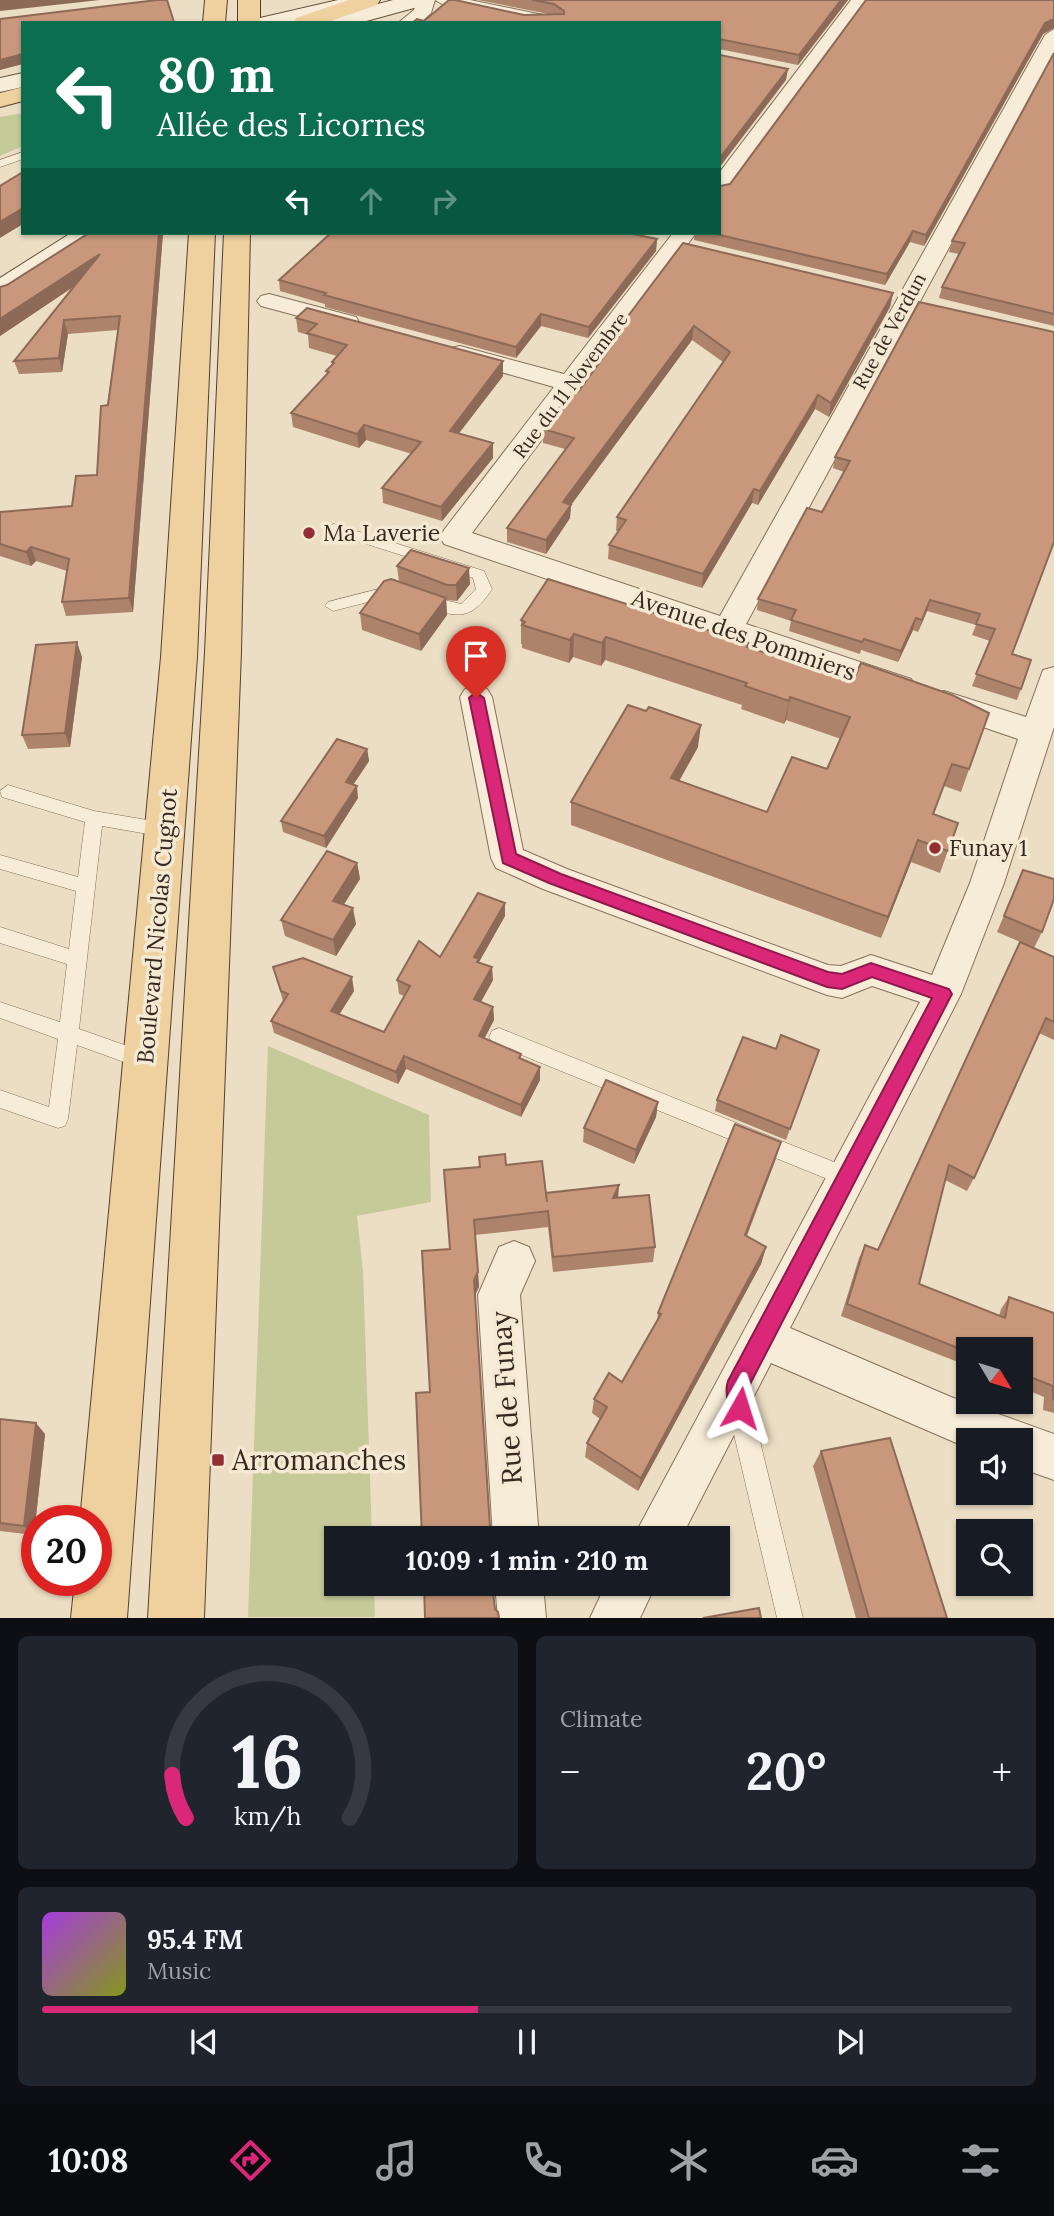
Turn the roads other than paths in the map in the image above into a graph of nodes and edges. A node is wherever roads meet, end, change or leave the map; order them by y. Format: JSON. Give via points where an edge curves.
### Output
{"nodes":[{"id":1,"x":216,"y":0,"type":"edge"},
{"id":2,"x":249,"y":0,"type":"edge"},
{"id":3,"x":367,"y":0,"type":"edge"},
{"id":4,"x":418,"y":0,"type":"edge"},
{"id":5,"x":426,"y":0,"type":"edge"},
{"id":6,"x":444,"y":0,"type":"edge"},
{"id":7,"x":860,"y":0,"type":"edge"},
{"id":8,"x":214,"y":21,"type":"edge"},
{"id":9,"x":249,"y":21,"type":"edge"},
{"id":10,"x":277,"y":21,"type":"edge"},
{"id":11,"x":309,"y":21,"type":"edge"},
{"id":12,"x":343,"y":21,"type":"edge"},
{"id":13,"x":410,"y":21,"type":"edge"},
{"id":14,"x":544,"y":21,"type":"edge"},
{"id":15,"x":1054,"y":35,"type":"edge"},
{"id":16,"x":783,"y":71,"type":"edge"},
{"id":17,"x":804,"y":75,"type":"junction"},
{"id":18,"x":21,"y":80,"type":"edge"},
{"id":19,"x":0,"y":85,"type":"edge"},
{"id":20,"x":21,"y":96,"type":"edge"},
{"id":21,"x":0,"y":101,"type":"edge"},
{"id":22,"x":21,"y":156,"type":"edge"},
{"id":23,"x":0,"y":164,"type":"edge"},
{"id":24,"x":721,"y":185,"type":"edge"},
{"id":25,"x":86,"y":235,"type":"edge"},
{"id":26,"x":202,"y":235,"type":"edge"},
{"id":27,"x":236,"y":235,"type":"edge"},
{"id":28,"x":647,"y":239,"type":"edge"},
{"id":29,"x":681,"y":239,"type":"edge"},
{"id":30,"x":706,"y":253,"type":"edge"},
{"id":31,"x":0,"y":290,"type":"edge"},
{"id":32,"x":269,"y":301,"type":"dead end"},
{"id":33,"x":372,"y":329,"type":"edge"},
{"id":34,"x":436,"y":347,"type":"edge"},
{"id":35,"x":571,"y":384,"type":"junction"},
{"id":36,"x":334,"y":529,"type":"dead end"},
{"id":37,"x":454,"y":537,"type":"joint"},
{"id":38,"x":333,"y":606,"type":"dead end"},
{"id":39,"x":728,"y":629,"type":"junction"},
{"id":40,"x":1054,"y":678,"type":"edge"},
{"id":41,"x":476,"y":698,"type":"dead end"},
{"id":42,"x":1035,"y":732,"type":"junction"},
{"id":43,"x":8,"y":792,"type":"dead end"},
{"id":44,"x":94,"y":818,"type":"junction"},
{"id":45,"x":165,"y":830,"type":"junction"},
{"id":46,"x":0,"y":862,"type":"edge"},
{"id":47,"x":86,"y":887,"type":"junction"},
{"id":48,"x":0,"y":934,"type":"edge"},
{"id":49,"x":77,"y":959,"type":"junction"},
{"id":50,"x":943,"y":994,"type":"junction"},
{"id":51,"x":0,"y":1010,"type":"edge"},
{"id":52,"x":69,"y":1034,"type":"junction"},
{"id":53,"x":499,"y":1037,"type":"dead end"},
{"id":54,"x":146,"y":1061,"type":"junction"},
{"id":55,"x":0,"y":1099,"type":"edge"},
{"id":56,"x":847,"y":1177,"type":"junction"},
{"id":57,"x":514,"y":1261,"type":"dead end"},
{"id":58,"x":763,"y":1338,"type":"junction"},
{"id":59,"x":736,"y":1389,"type":"junction"},
{"id":60,"x":975,"y":1428,"type":"edge"},
{"id":61,"x":1033,"y":1450,"type":"edge"},
{"id":62,"x":1054,"y":1457,"type":"edge"},
{"id":63,"x":515,"y":1526,"type":"edge"},
{"id":64,"x":662,"y":1526,"type":"edge"},
{"id":65,"x":520,"y":1596,"type":"edge"},
{"id":66,"x":626,"y":1596,"type":"edge"},
{"id":67,"x":99,"y":1618,"type":"edge"},
{"id":68,"x":176,"y":1618,"type":"edge"},
{"id":69,"x":522,"y":1618,"type":"edge"},
{"id":70,"x":614,"y":1618,"type":"edge"},
{"id":71,"x":790,"y":1618,"type":"edge"}],
"edges":[{"from":1,"to":8,"type":"main road"},
{"from":2,"to":9,"type":"main road"},
{"from":3,"to":10,"type":"main road"},
{"from":3,"to":11,"type":"main road"},
{"from":4,"to":12,"type":"main road"},
{"from":5,"to":13,"type":"street","via":[[422,13]]},
{"from":6,"to":14,"type":"street"},
{"from":7,"to":17,"type":"street"},
{"from":15,"to":39,"type":"street","name":"Rue de Verdun"},
{"from":16,"to":17,"type":"street"},
{"from":17,"to":24,"type":"street"},
{"from":18,"to":19,"type":"main road"},
{"from":20,"to":21,"type":"main road"},
{"from":22,"to":23,"type":"lane"},
{"from":25,"to":31,"type":"main road"},
{"from":26,"to":45,"type":"main road","name":"Boulevard Nicolas Cugnot"},
{"from":27,"to":68,"type":"main road","name":"Boulevard Nicolas Cugnot","via":[[223,652]]},
{"from":28,"to":29,"type":"street"},
{"from":29,"to":30,"type":"street"},
{"from":29,"to":35,"type":"street","name":"Rue du 11 Novembre"},
{"from":32,"to":33,"type":"street"},
{"from":34,"to":35,"type":"street"},
{"from":35,"to":37,"type":"street","name":"Rue du 11 Novembre"},
{"from":36,"to":38,"type":"lane","via":[[479,575],[484,589],[474,605],[458,611],[393,589]]},
{"from":37,"to":39,"type":"street","name":"Avenue des Pommiers"},
{"from":39,"to":42,"type":"street","name":"Avenue des Pommiers"},
{"from":40,"to":42,"type":"street"},
{"from":41,"to":50,"type":"street","via":[[508,858],[827,980],[842,982],[871,970]]},
{"from":42,"to":50,"type":"street","via":[[987,883]]},
{"from":43,"to":44,"type":"lane"},
{"from":44,"to":45,"type":"lane"},
{"from":44,"to":47,"type":"lane"},
{"from":45,"to":54,"type":"main road","name":"Boulevard Nicolas Cugnot"},
{"from":46,"to":47,"type":"lane"},
{"from":47,"to":49,"type":"lane"},
{"from":48,"to":49,"type":"lane"},
{"from":49,"to":52,"type":"lane"},
{"from":50,"to":56,"type":"street"},
{"from":51,"to":52,"type":"lane"},
{"from":52,"to":54,"type":"lane"},
{"from":52,"to":55,"type":"lane","via":[[58,1119]]},
{"from":53,"to":56,"type":"lane"},
{"from":54,"to":67,"type":"main road","name":"Boulevard Nicolas Cugnot"},
{"from":56,"to":58,"type":"street"},
{"from":57,"to":63,"type":"street","name":"Rue de Funay","via":[[499,1295]]},
{"from":58,"to":59,"type":"street"},
{"from":58,"to":60,"type":"street"},
{"from":59,"to":64,"type":"street"},
{"from":59,"to":71,"type":"lane"},
{"from":61,"to":62,"type":"street"},
{"from":65,"to":69,"type":"street"},
{"from":66,"to":70,"type":"street"}]}
